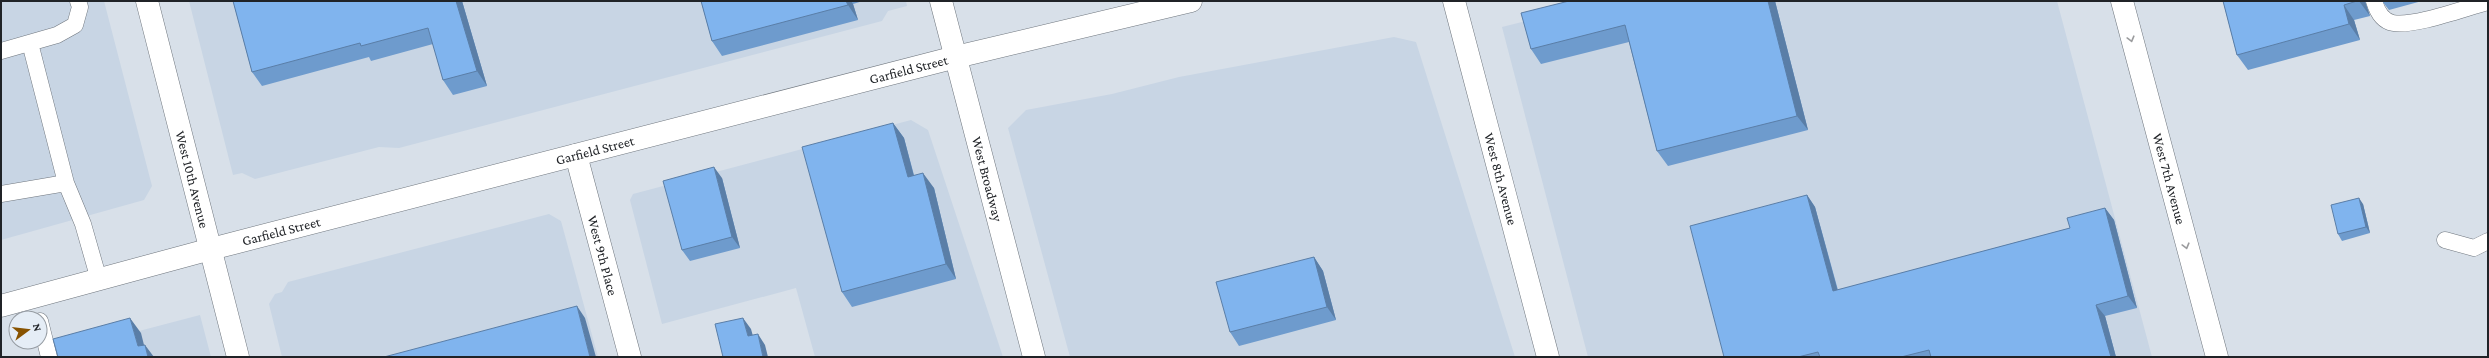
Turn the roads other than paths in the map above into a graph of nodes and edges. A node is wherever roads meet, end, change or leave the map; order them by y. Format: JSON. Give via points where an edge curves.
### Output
{"nodes":[{"id":1,"x":78,"y":1,"type":"edge"},
{"id":2,"x":147,"y":1,"type":"edge"},
{"id":3,"x":941,"y":1,"type":"edge"},
{"id":4,"x":1191,"y":1,"type":"edge"},
{"id":5,"x":1454,"y":1,"type":"edge"},
{"id":6,"x":2122,"y":1,"type":"edge"},
{"id":7,"x":2374,"y":1,"type":"edge"},
{"id":8,"x":2488,"y":2,"type":"edge"},
{"id":9,"x":30,"y":44,"type":"junction"},
{"id":10,"x":1,"y":51,"type":"edge"},
{"id":11,"x":956,"y":57,"type":"junction"},
{"id":12,"x":576,"y":155,"type":"junction"},
{"id":13,"x":66,"y":183,"type":"junction"},
{"id":14,"x":1,"y":194,"type":"edge"},
{"id":15,"x":2446,"y":240,"type":"dead end"},
{"id":16,"x":2483,"y":246,"type":"edge"},
{"id":17,"x":211,"y":249,"type":"junction"},
{"id":18,"x":99,"y":280,"type":"junction"},
{"id":19,"x":1,"y":306,"type":"edge"},
{"id":20,"x":36,"y":308,"type":"edge"},
{"id":21,"x":238,"y":357,"type":"edge"},
{"id":22,"x":630,"y":357,"type":"edge"},
{"id":23,"x":1034,"y":357,"type":"edge"},
{"id":24,"x":1548,"y":357,"type":"edge"},
{"id":25,"x":2217,"y":357,"type":"edge"}],
"edges":[{"from":1,"to":9,"type":"lane","via":[[80,7],[75,25],[57,35]]},
{"from":2,"to":17,"type":"main road","name":"West 10th Avenue"},
{"from":3,"to":11,"type":"main road","name":"West Broadway"},
{"from":4,"to":11,"type":"main road","name":"Garfield Street"},
{"from":5,"to":24,"type":"main road","name":"West 8th Avenue"},
{"from":6,"to":25,"type":"main road","name":"West 7th Avenue","one_way":true},
{"from":7,"to":8,"type":"lane","via":[[2378,14],[2392,23],[2406,23]]},
{"from":9,"to":10,"type":"lane"},
{"from":9,"to":13,"type":"lane"},
{"from":11,"to":12,"type":"main road","name":"Garfield Street"},
{"from":11,"to":23,"type":"main road","name":"West Broadway"},
{"from":12,"to":17,"type":"main road","name":"Garfield Street"},
{"from":12,"to":22,"type":"main road","name":"West 9th Place"},
{"from":13,"to":14,"type":"lane"},
{"from":13,"to":18,"type":"lane","via":[[83,224]]},
{"from":15,"to":16,"type":"lane"},
{"from":17,"to":18,"type":"main road","name":"Garfield Street"},
{"from":17,"to":21,"type":"main road","name":"West 10th Avenue"},
{"from":18,"to":20,"type":"main road","name":"Garfield Street"},
{"from":19,"to":20,"type":"main road","name":"Garfield Street"}]}
